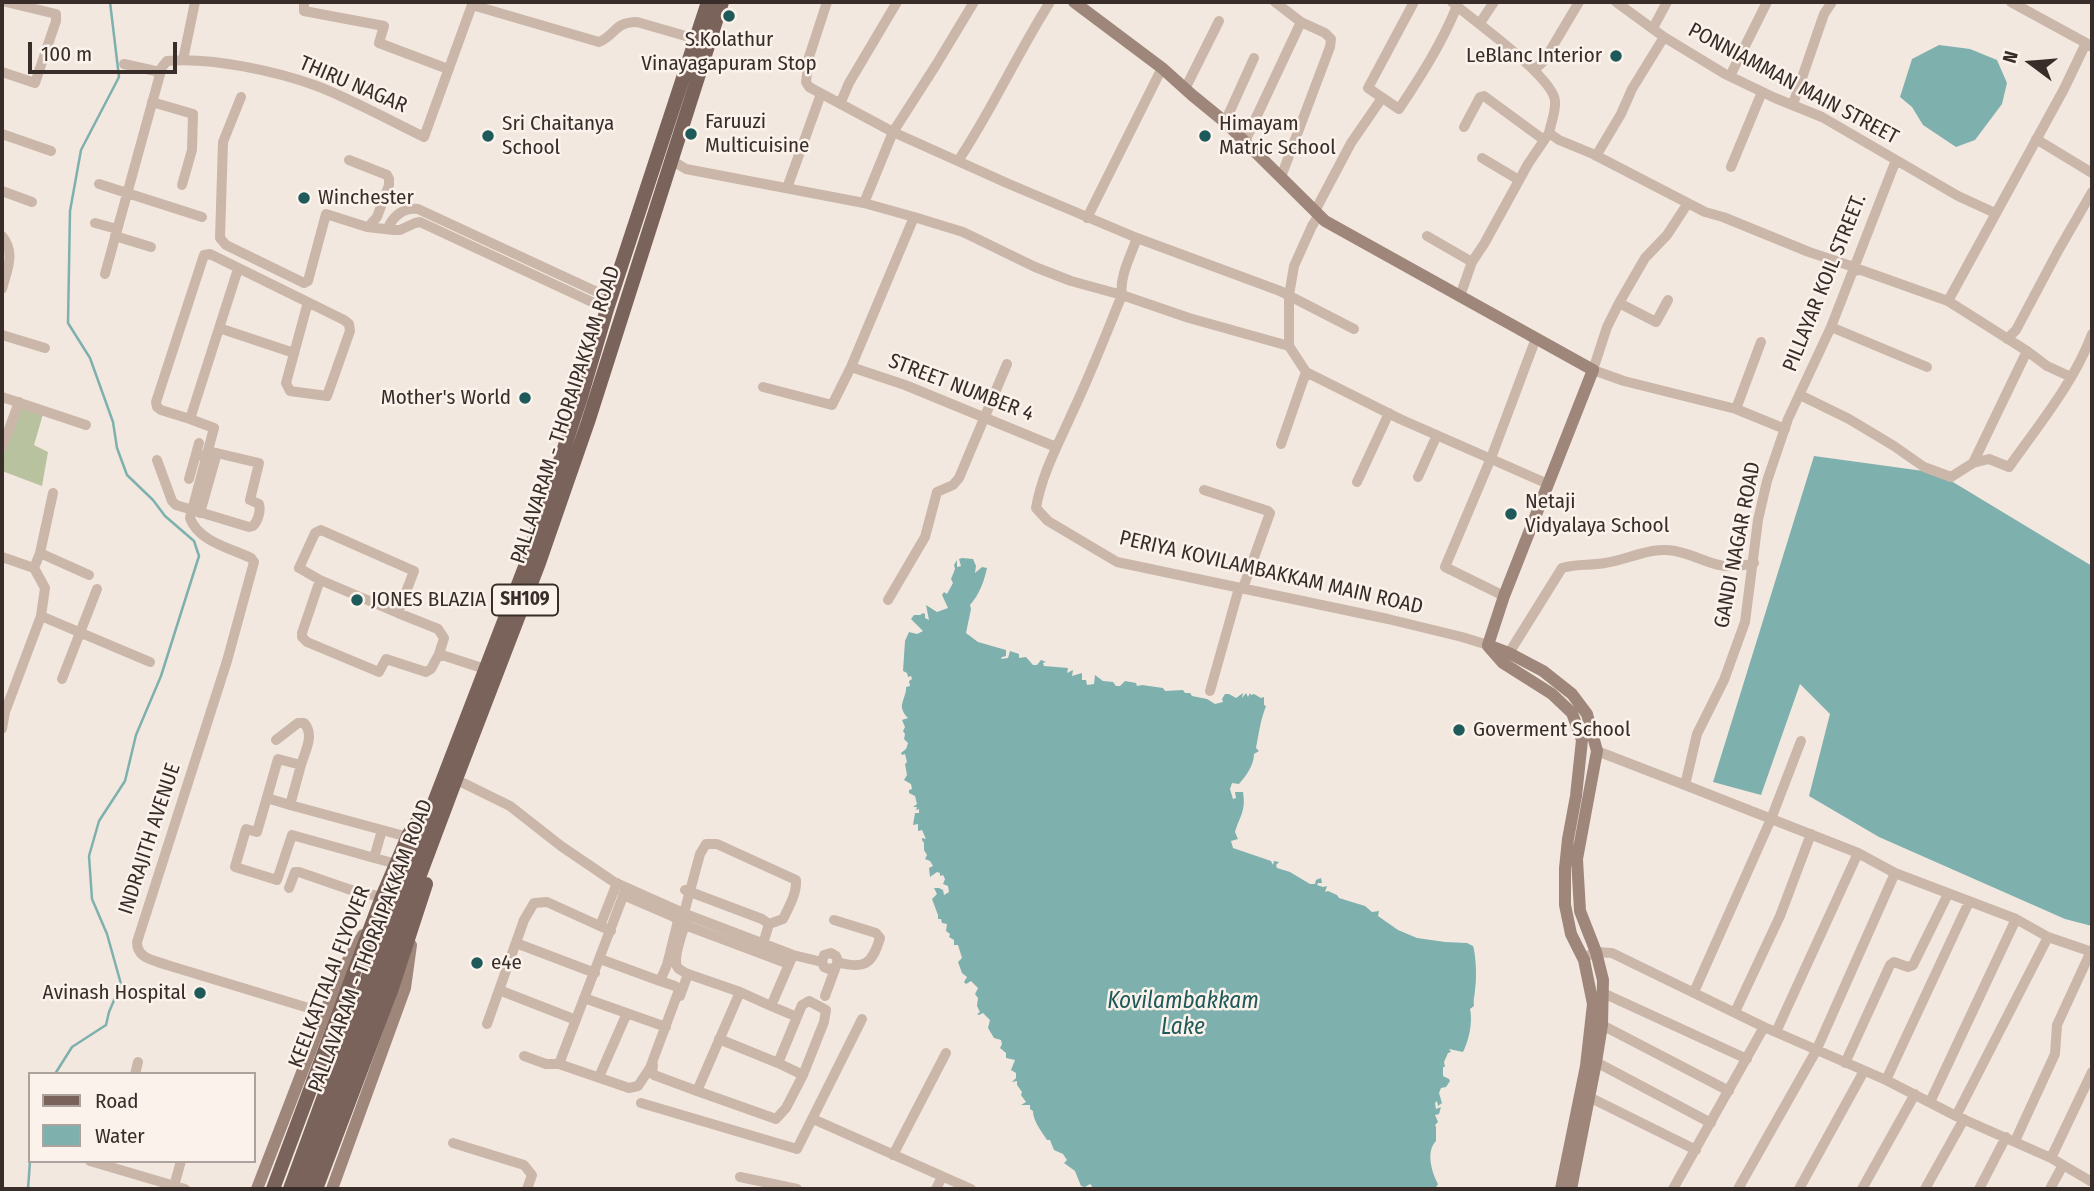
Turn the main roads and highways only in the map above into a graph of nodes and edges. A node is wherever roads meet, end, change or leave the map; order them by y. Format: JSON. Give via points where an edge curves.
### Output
{"nodes":[{"id":1,"x":708,"y":2,"type":"edge"},
{"id":2,"x":722,"y":2,"type":"edge"},
{"id":3,"x":670,"y":140,"type":"junction"},
{"id":4,"x":446,"y":780,"type":"junction"},
{"id":5,"x":447,"y":806,"type":"junction"},
{"id":6,"x":273,"y":1189,"type":"edge"},
{"id":7,"x":290,"y":1189,"type":"edge"},
{"id":8,"x":302,"y":1189,"type":"edge"},
{"id":9,"x":316,"y":1189,"type":"edge"}],
"edges":[{"from":1,"to":3,"type":"main road","name":"PALLAVARAM - THORAIPAKKAM ROAD","number":"SH109"},
{"from":2,"to":3,"type":"main road","name":"PALLAVARAM - THORAIPAKKAM ROAD","number":"SH109"},
{"from":3,"to":4,"type":"main road","name":"PALLAVARAM - THORAIPAKKAM ROAD","number":"SH109","via":[[608,304],[526,564]]},
{"from":3,"to":4,"type":"main road","name":"PALLAVARAM - THORAIPAKKAM ROAD","number":"SH109","via":[[671,160],[540,563]]},
{"from":4,"to":5,"type":"main road","name":"PALLAVARAM - THORAIPAKKAM ROAD","number":"SH109"},
{"from":4,"to":6,"type":"main road","name":"KEELKATTALAI FLYOVER","via":[[408,837],[382,897]]},
{"from":4,"to":7,"type":"main road","name":"PALLAVARAM - THORAIPAKKAM ROAD","number":"SH109"},
{"from":5,"to":8,"type":"main road","name":"PALLAVARAM - THORAIPAKKAM ROAD","number":"SH109"},
{"from":5,"to":9,"type":"main road","via":[[392,988]]}]}
